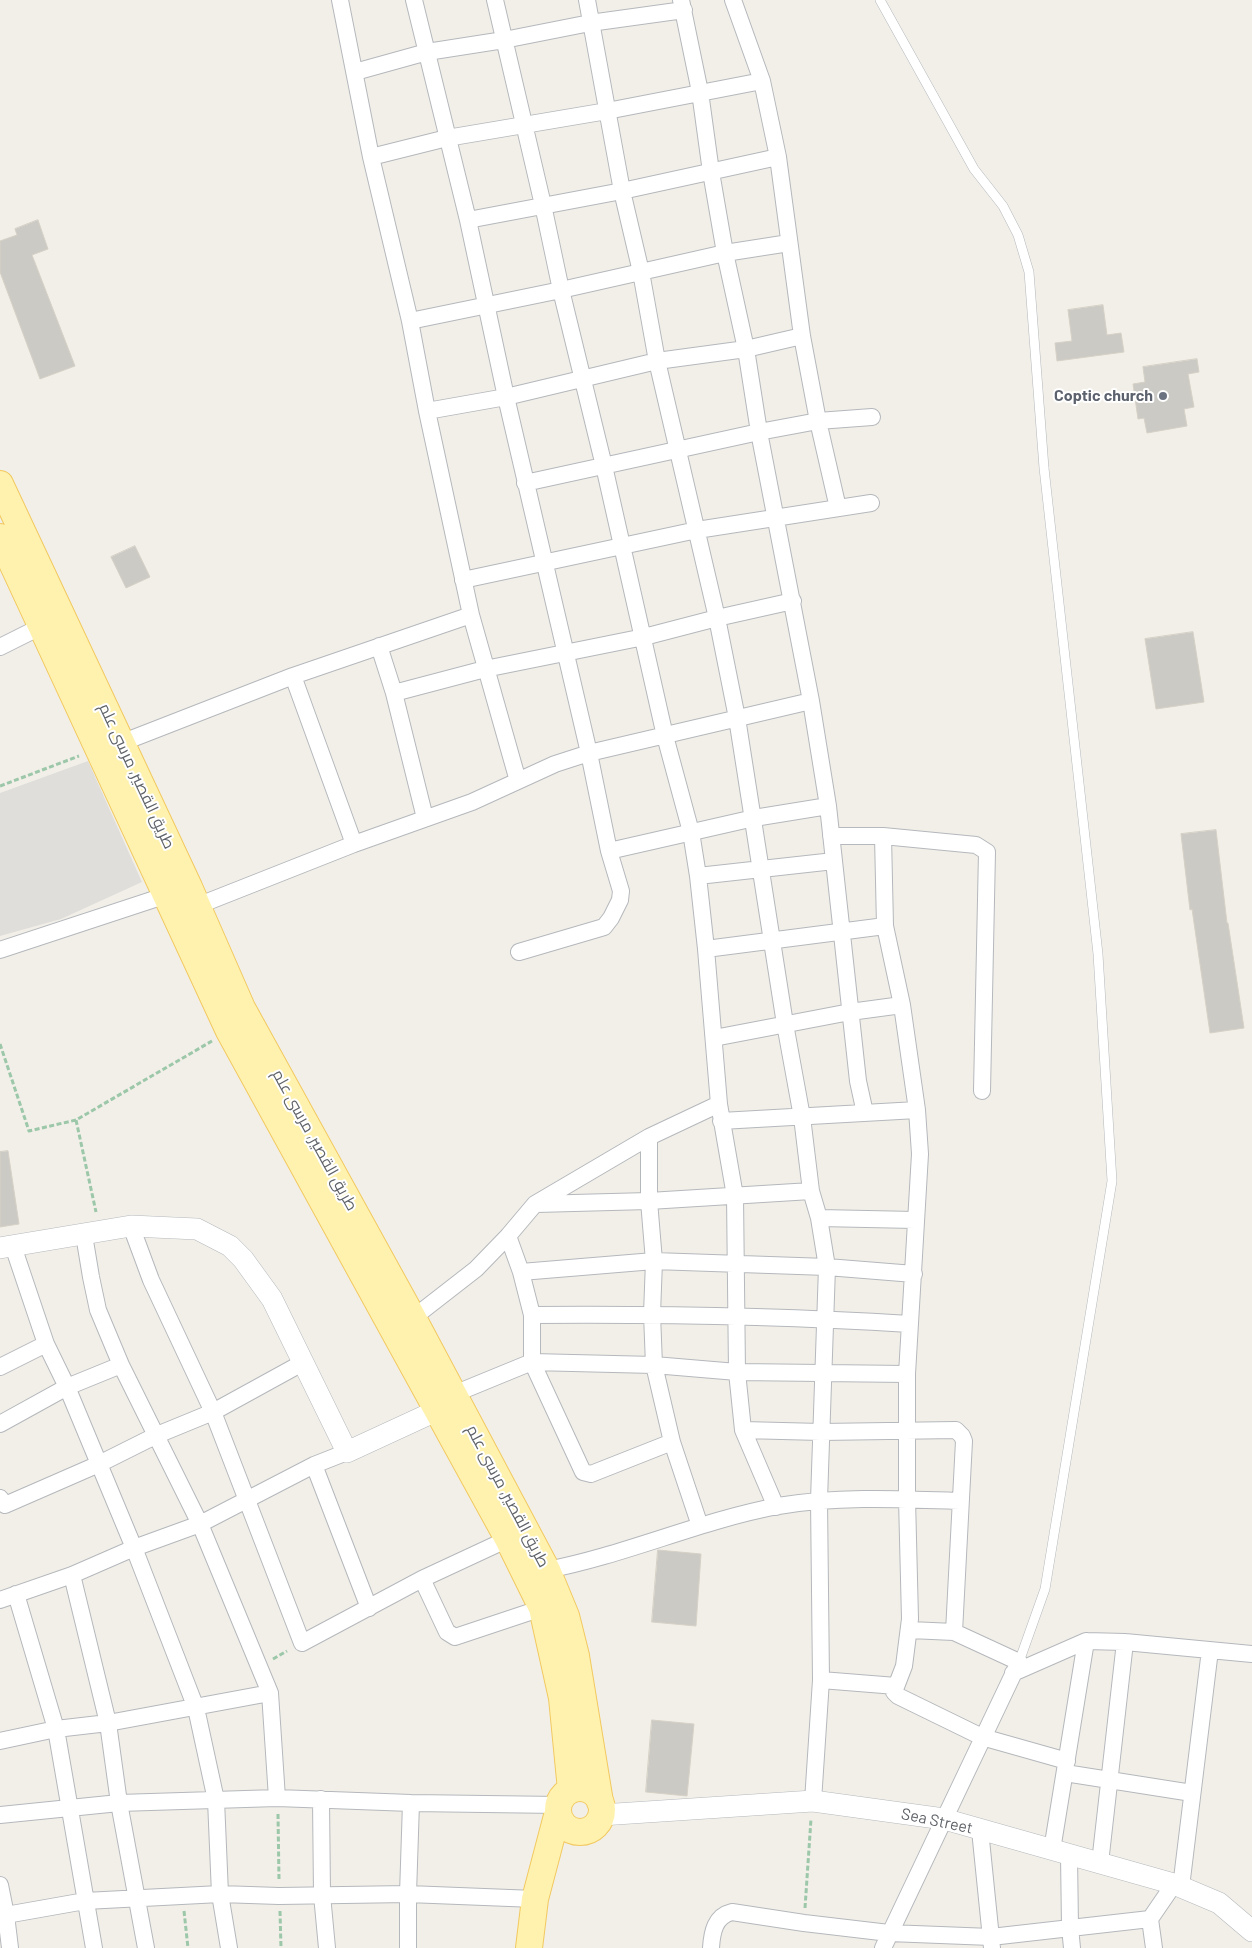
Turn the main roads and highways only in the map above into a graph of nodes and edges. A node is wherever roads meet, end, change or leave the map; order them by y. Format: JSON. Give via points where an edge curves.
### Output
{"nodes":[{"id":1,"x":0,"y":484,"type":"edge"},
{"id":2,"x":0,"y":536,"type":"edge"},
{"id":3,"x":110,"y":746,"type":"junction"},
{"id":4,"x":184,"y":896,"type":"junction"},
{"id":5,"x":446,"y":1402,"type":"junction"},
{"id":6,"x":563,"y":1802,"type":"junction"},
{"id":7,"x":601,"y":1809,"type":"junction"},
{"id":8,"x":529,"y":1948,"type":"edge"}],
"edges":[{"from":1,"to":3,"type":"main road","name":"طريق القصير, مرسى علم"},
{"from":2,"to":3,"type":"main road","name":"طريق القصير, مرسى علم","via":[[42,626]]},
{"from":3,"to":4,"type":"main road","name":"طريق القصير, مرسى علم"},
{"from":4,"to":5,"type":"main road","name":"طريق القصير, مرسى علم","via":[[413,1318]]},
{"from":4,"to":5,"type":"main road","name":"طريق القصير, مرسى علم","via":[[229,1031]]},
{"from":5,"to":6,"type":"main road","name":"طريق القصير, مرسى علم","via":[[542,1608],[562,1698]]},
{"from":5,"to":7,"type":"main road","name":"طريق القصير, مرسى علم","via":[[547,1570],[566,1616],[576,1656]]},
{"from":6,"to":7,"type":"main road","via":[[585,1789],[592,1792]]},
{"from":6,"to":7,"type":"main road","via":[[563,1825],[575,1832],[588,1830],[599,1822]]},
{"from":6,"to":8,"type":"main road","name":"طريق القصير, مرسى علم","via":[[535,1899]]}]}
